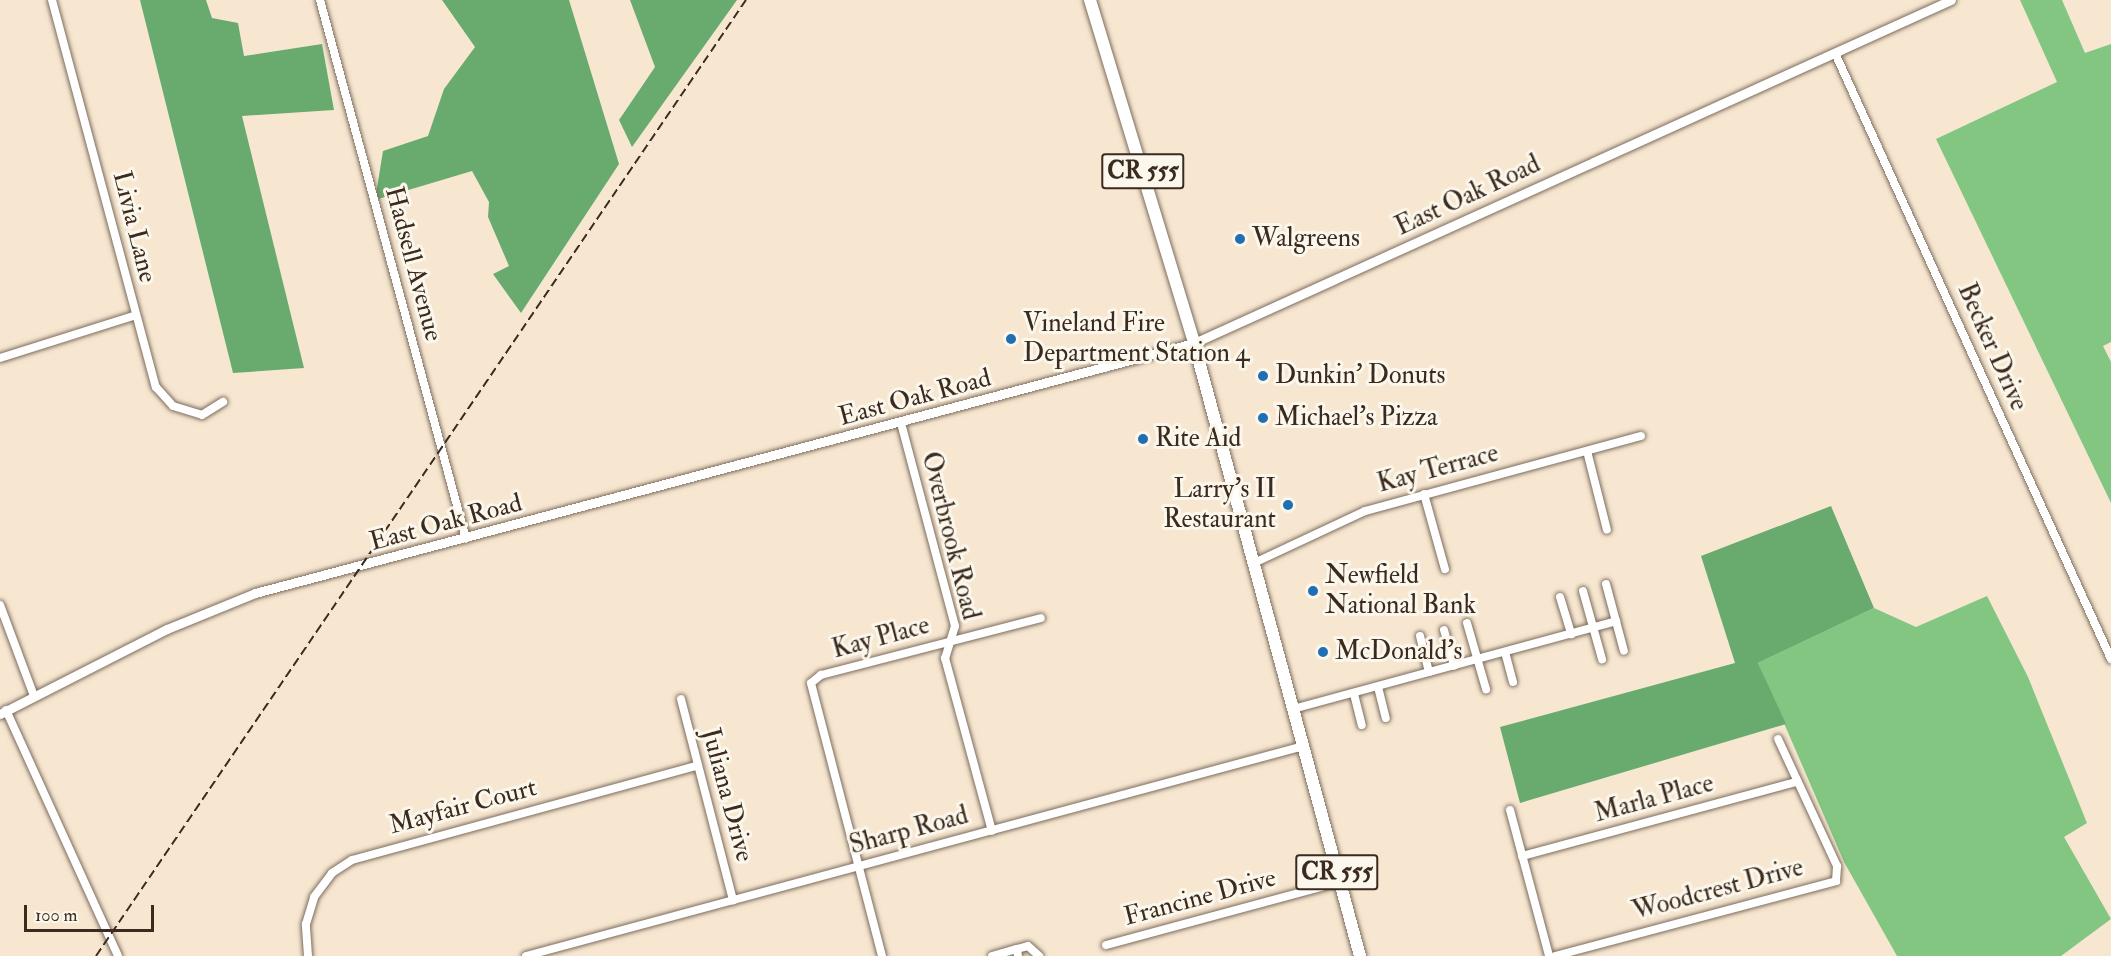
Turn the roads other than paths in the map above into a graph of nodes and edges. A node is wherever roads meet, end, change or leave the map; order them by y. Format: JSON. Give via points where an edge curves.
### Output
{"nodes":[{"id":1,"x":51,"y":0,"type":"edge"},
{"id":2,"x":320,"y":0,"type":"edge"},
{"id":3,"x":1090,"y":0,"type":"edge"},
{"id":4,"x":1951,"y":0,"type":"edge"},
{"id":5,"x":1835,"y":53,"type":"junction"},
{"id":6,"x":133,"y":316,"type":"junction"},
{"id":7,"x":1194,"y":343,"type":"junction"},
{"id":8,"x":0,"y":358,"type":"edge"},
{"id":9,"x":223,"y":402,"type":"dead end"},
{"id":10,"x":901,"y":423,"type":"junction"},
{"id":11,"x":1641,"y":436,"type":"dead end"},
{"id":12,"x":1587,"y":451,"type":"junction"},
{"id":13,"x":1424,"y":494,"type":"junction"},
{"id":14,"x":1607,"y":530,"type":"dead end"},
{"id":15,"x":466,"y":539,"type":"junction"},
{"id":16,"x":1254,"y":563,"type":"junction"},
{"id":17,"x":1445,"y":569,"type":"dead end"},
{"id":18,"x":1606,"y":584,"type":"dead end"},
{"id":19,"x":1583,"y":591,"type":"dead end"},
{"id":20,"x":1560,"y":597,"type":"dead end"},
{"id":21,"x":0,"y":604,"type":"edge"},
{"id":22,"x":1041,"y":618,"type":"dead end"},
{"id":23,"x":1616,"y":621,"type":"junction"},
{"id":24,"x":1467,"y":623,"type":"dead end"},
{"id":25,"x":1593,"y":628,"type":"junction"},
{"id":26,"x":1444,"y":630,"type":"dead end"},
{"id":27,"x":1571,"y":634,"type":"junction"},
{"id":28,"x":1420,"y":636,"type":"dead end"},
{"id":29,"x":950,"y":642,"type":"junction"},
{"id":30,"x":1624,"y":651,"type":"dead end"},
{"id":31,"x":1505,"y":652,"type":"junction"},
{"id":32,"x":2111,"y":658,"type":"edge"},
{"id":33,"x":1479,"y":659,"type":"junction"},
{"id":34,"x":1602,"y":659,"type":"dead end"},
{"id":35,"x":1454,"y":666,"type":"junction"},
{"id":36,"x":1430,"y":672,"type":"junction"},
{"id":37,"x":1512,"y":682,"type":"dead end"},
{"id":38,"x":1378,"y":687,"type":"junction"},
{"id":39,"x":1486,"y":689,"type":"dead end"},
{"id":40,"x":1354,"y":694,"type":"junction"},
{"id":41,"x":34,"y":696,"type":"junction"},
{"id":42,"x":681,"y":699,"type":"dead end"},
{"id":43,"x":1293,"y":709,"type":"junction"},
{"id":44,"x":3,"y":712,"type":"edge"},
{"id":45,"x":1386,"y":718,"type":"dead end"},
{"id":46,"x":1362,"y":725,"type":"dead end"},
{"id":47,"x":1778,"y":739,"type":"dead end"},
{"id":48,"x":1303,"y":746,"type":"junction"},
{"id":49,"x":696,"y":766,"type":"junction"},
{"id":50,"x":1797,"y":782,"type":"junction"},
{"id":51,"x":1510,"y":810,"type":"dead end"},
{"id":52,"x":992,"y":831,"type":"junction"},
{"id":53,"x":1522,"y":856,"type":"junction"},
{"id":54,"x":858,"y":867,"type":"junction"},
{"id":55,"x":1340,"y":882,"type":"junction"},
{"id":56,"x":733,"y":900,"type":"junction"},
{"id":57,"x":1106,"y":945,"type":"dead end"},
{"id":58,"x":1017,"y":952,"type":"edge"},
{"id":59,"x":118,"y":956,"type":"edge"},
{"id":60,"x":308,"y":956,"type":"edge"},
{"id":61,"x":526,"y":956,"type":"edge"},
{"id":62,"x":882,"y":956,"type":"edge"},
{"id":63,"x":992,"y":956,"type":"edge"},
{"id":64,"x":1039,"y":956,"type":"edge"},
{"id":65,"x":1360,"y":956,"type":"edge"},
{"id":66,"x":1549,"y":956,"type":"edge"},
{"id":67,"x":1554,"y":956,"type":"edge"}],
"edges":[{"from":1,"to":6,"type":"street","name":"Livia Lane"},
{"from":2,"to":15,"type":"street","name":"Hadsell Avenue"},
{"from":3,"to":7,"type":"main road","number":"CR 555"},
{"from":4,"to":5,"type":"street","name":"East Oak Road"},
{"from":5,"to":7,"type":"street","name":"East Oak Road"},
{"from":5,"to":32,"type":"street","name":"Becker Drive"},
{"from":6,"to":8,"type":"street"},
{"from":6,"to":9,"type":"street","name":"Livia Lane","via":[[156,387],[172,406],[202,415]]},
{"from":7,"to":10,"type":"street","name":"East Oak Road"},
{"from":7,"to":16,"type":"main road","number":"CR 555"},
{"from":10,"to":15,"type":"street","name":"East Oak Road"},
{"from":10,"to":29,"type":"street","name":"Overbrook Road","via":[[955,626]]},
{"from":11,"to":12,"type":"street","name":"Kay Terrace"},
{"from":12,"to":13,"type":"street","name":"Kay Terrace"},
{"from":12,"to":14,"type":"street"},
{"from":13,"to":16,"type":"street","name":"Kay Terrace","via":[[1365,511]]},
{"from":13,"to":17,"type":"street"},
{"from":15,"to":41,"type":"street","name":"East Oak Road","via":[[215,607]]},
{"from":16,"to":43,"type":"main road","number":"CR 555"},
{"from":18,"to":23,"type":"street"},
{"from":19,"to":25,"type":"street"},
{"from":20,"to":27,"type":"street"},
{"from":21,"to":41,"type":"street"},
{"from":22,"to":29,"type":"street","name":"Kay Place"},
{"from":23,"to":25,"type":"street"},
{"from":23,"to":30,"type":"street"},
{"from":24,"to":33,"type":"street"},
{"from":25,"to":27,"type":"street"},
{"from":25,"to":34,"type":"street"},
{"from":26,"to":35,"type":"street"},
{"from":27,"to":31,"type":"street"},
{"from":28,"to":36,"type":"street"},
{"from":29,"to":52,"type":"street","name":"Overbrook Road","via":[[945,658]]},
{"from":29,"to":54,"type":"street","name":"Kay Place","via":[[815,679],[810,690]]},
{"from":31,"to":33,"type":"street"},
{"from":31,"to":37,"type":"street"},
{"from":33,"to":35,"type":"street"},
{"from":33,"to":39,"type":"street"},
{"from":35,"to":36,"type":"street"},
{"from":36,"to":38,"type":"street"},
{"from":38,"to":40,"type":"street"},
{"from":38,"to":45,"type":"street"},
{"from":40,"to":43,"type":"street"},
{"from":40,"to":46,"type":"street"},
{"from":41,"to":44,"type":"street","name":"East Oak Road"},
{"from":42,"to":49,"type":"street","name":"Juliana Drive"},
{"from":43,"to":48,"type":"main road","number":"CR 555"},
{"from":44,"to":59,"type":"street"},
{"from":47,"to":50,"type":"street"},
{"from":48,"to":52,"type":"street","name":"Sharp Road"},
{"from":48,"to":55,"type":"main road","number":"CR 555"},
{"from":49,"to":56,"type":"street","name":"Juliana Drive"},
{"from":49,"to":60,"type":"street","name":"Mayfair Court","via":[[352,860],[332,873],[314,897],[306,924]]},
{"from":50,"to":53,"type":"street","name":"Marla Place"},
{"from":50,"to":67,"type":"street","name":"Woodcrest Drive","via":[[1837,866],[1836,881]]},
{"from":51,"to":53,"type":"street"},
{"from":52,"to":54,"type":"street","name":"Sharp Road"},
{"from":53,"to":66,"type":"street"},
{"from":54,"to":56,"type":"street","name":"Sharp Road"},
{"from":54,"to":62,"type":"street"},
{"from":55,"to":57,"type":"street","name":"Francine Drive"},
{"from":55,"to":65,"type":"main road","number":"CR 555"},
{"from":56,"to":61,"type":"street","name":"Sharp Road"},
{"from":58,"to":63,"type":"street"},
{"from":58,"to":64,"type":"street","via":[[1031,946]]}]}
